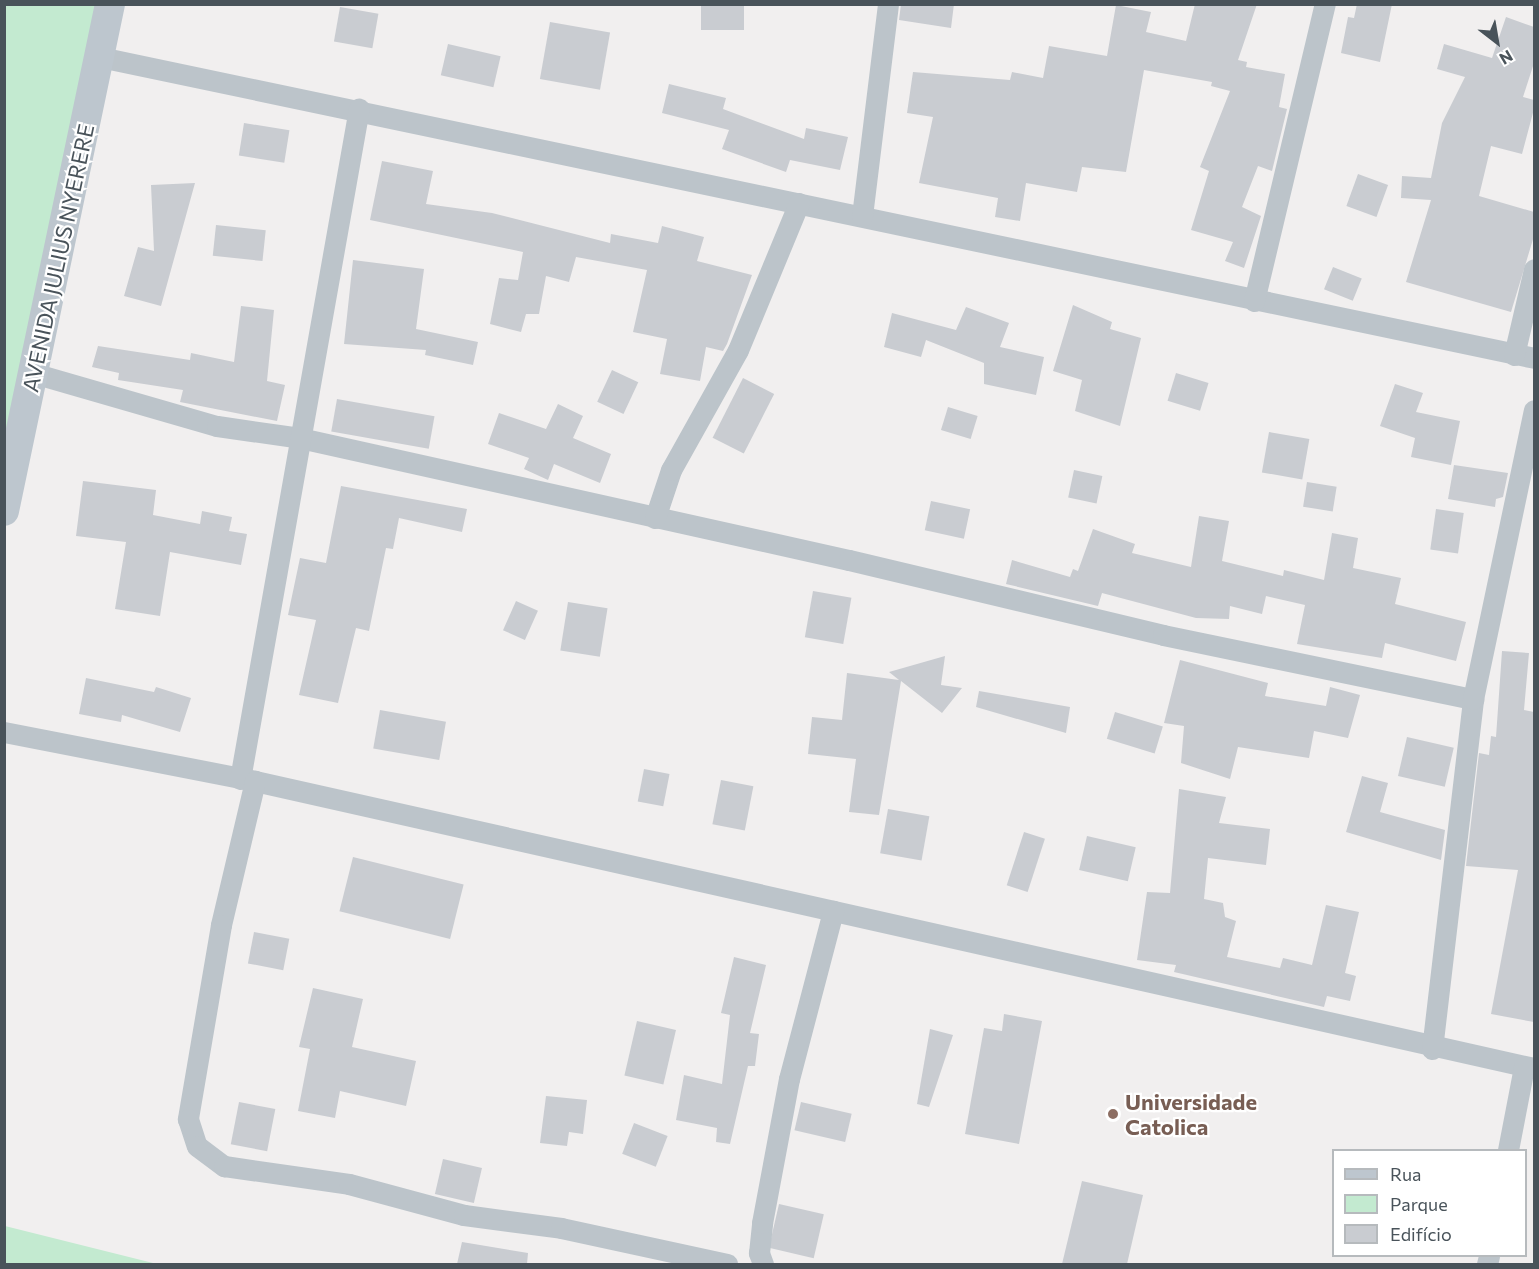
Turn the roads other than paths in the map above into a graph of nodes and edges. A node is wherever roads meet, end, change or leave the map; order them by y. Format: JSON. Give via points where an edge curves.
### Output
{"nodes":[{"id":1,"x":111,"y":4,"type":"edge"},
{"id":2,"x":888,"y":4,"type":"edge"},
{"id":3,"x":1325,"y":4,"type":"edge"},
{"id":4,"x":100,"y":57,"type":"junction"},
{"id":5,"x":359,"y":108,"type":"junction"},
{"id":6,"x":799,"y":203,"type":"junction"},
{"id":7,"x":862,"y":216,"type":"junction"},
{"id":8,"x":1534,"y":269,"type":"edge"},
{"id":9,"x":1254,"y":301,"type":"junction"},
{"id":10,"x":1524,"y":356,"type":"edge"},
{"id":11,"x":33,"y":373,"type":"junction"},
{"id":12,"x":1534,"y":410,"type":"edge"},
{"id":13,"x":300,"y":438,"type":"junction"},
{"id":14,"x":4,"y":511,"type":"edge"},
{"id":15,"x":655,"y":518,"type":"junction"},
{"id":16,"x":1473,"y":699,"type":"junction"},
{"id":17,"x":4,"y":732,"type":"edge"},
{"id":18,"x":248,"y":780,"type":"junction"},
{"id":19,"x":833,"y":911,"type":"junction"},
{"id":20,"x":1432,"y":1049,"type":"junction"},
{"id":21,"x":1529,"y":1068,"type":"edge"},
{"id":22,"x":1508,"y":1149,"type":"edge"},
{"id":23,"x":727,"y":1264,"type":"edge"},
{"id":24,"x":764,"y":1264,"type":"edge"}],
"edges":[{"from":1,"to":4,"type":"street","name":"AVENIDA JULIUS NYERERE"},
{"from":2,"to":7,"type":"street"},
{"from":3,"to":9,"type":"street"},
{"from":4,"to":5,"type":"street"},
{"from":4,"to":11,"type":"street","name":"AVENIDA JULIUS NYERERE"},
{"from":5,"to":6,"type":"street"},
{"from":5,"to":13,"type":"street"},
{"from":6,"to":7,"type":"street"},
{"from":6,"to":15,"type":"street","via":[[738,350],[671,470]]},
{"from":7,"to":9,"type":"street"},
{"from":8,"to":10,"type":"street"},
{"from":9,"to":10,"type":"street"},
{"from":11,"to":13,"type":"street","via":[[161,412]]},
{"from":11,"to":14,"type":"street","name":"AVENIDA JULIUS NYERERE"},
{"from":12,"to":16,"type":"street"},
{"from":13,"to":15,"type":"street"},
{"from":13,"to":18,"type":"street"},
{"from":15,"to":16,"type":"street","via":[[1119,625]]},
{"from":16,"to":20,"type":"street"},
{"from":17,"to":18,"type":"street"},
{"from":18,"to":19,"type":"street"},
{"from":18,"to":23,"type":"street","via":[[188,1119],[197,1146],[224,1166],[349,1184],[442,1211],[561,1228]]},
{"from":19,"to":20,"type":"street"},
{"from":19,"to":24,"type":"street","via":[[789,1079],[762,1223],[759,1253]]},
{"from":20,"to":21,"type":"street"},
{"from":21,"to":22,"type":"street"}]}
